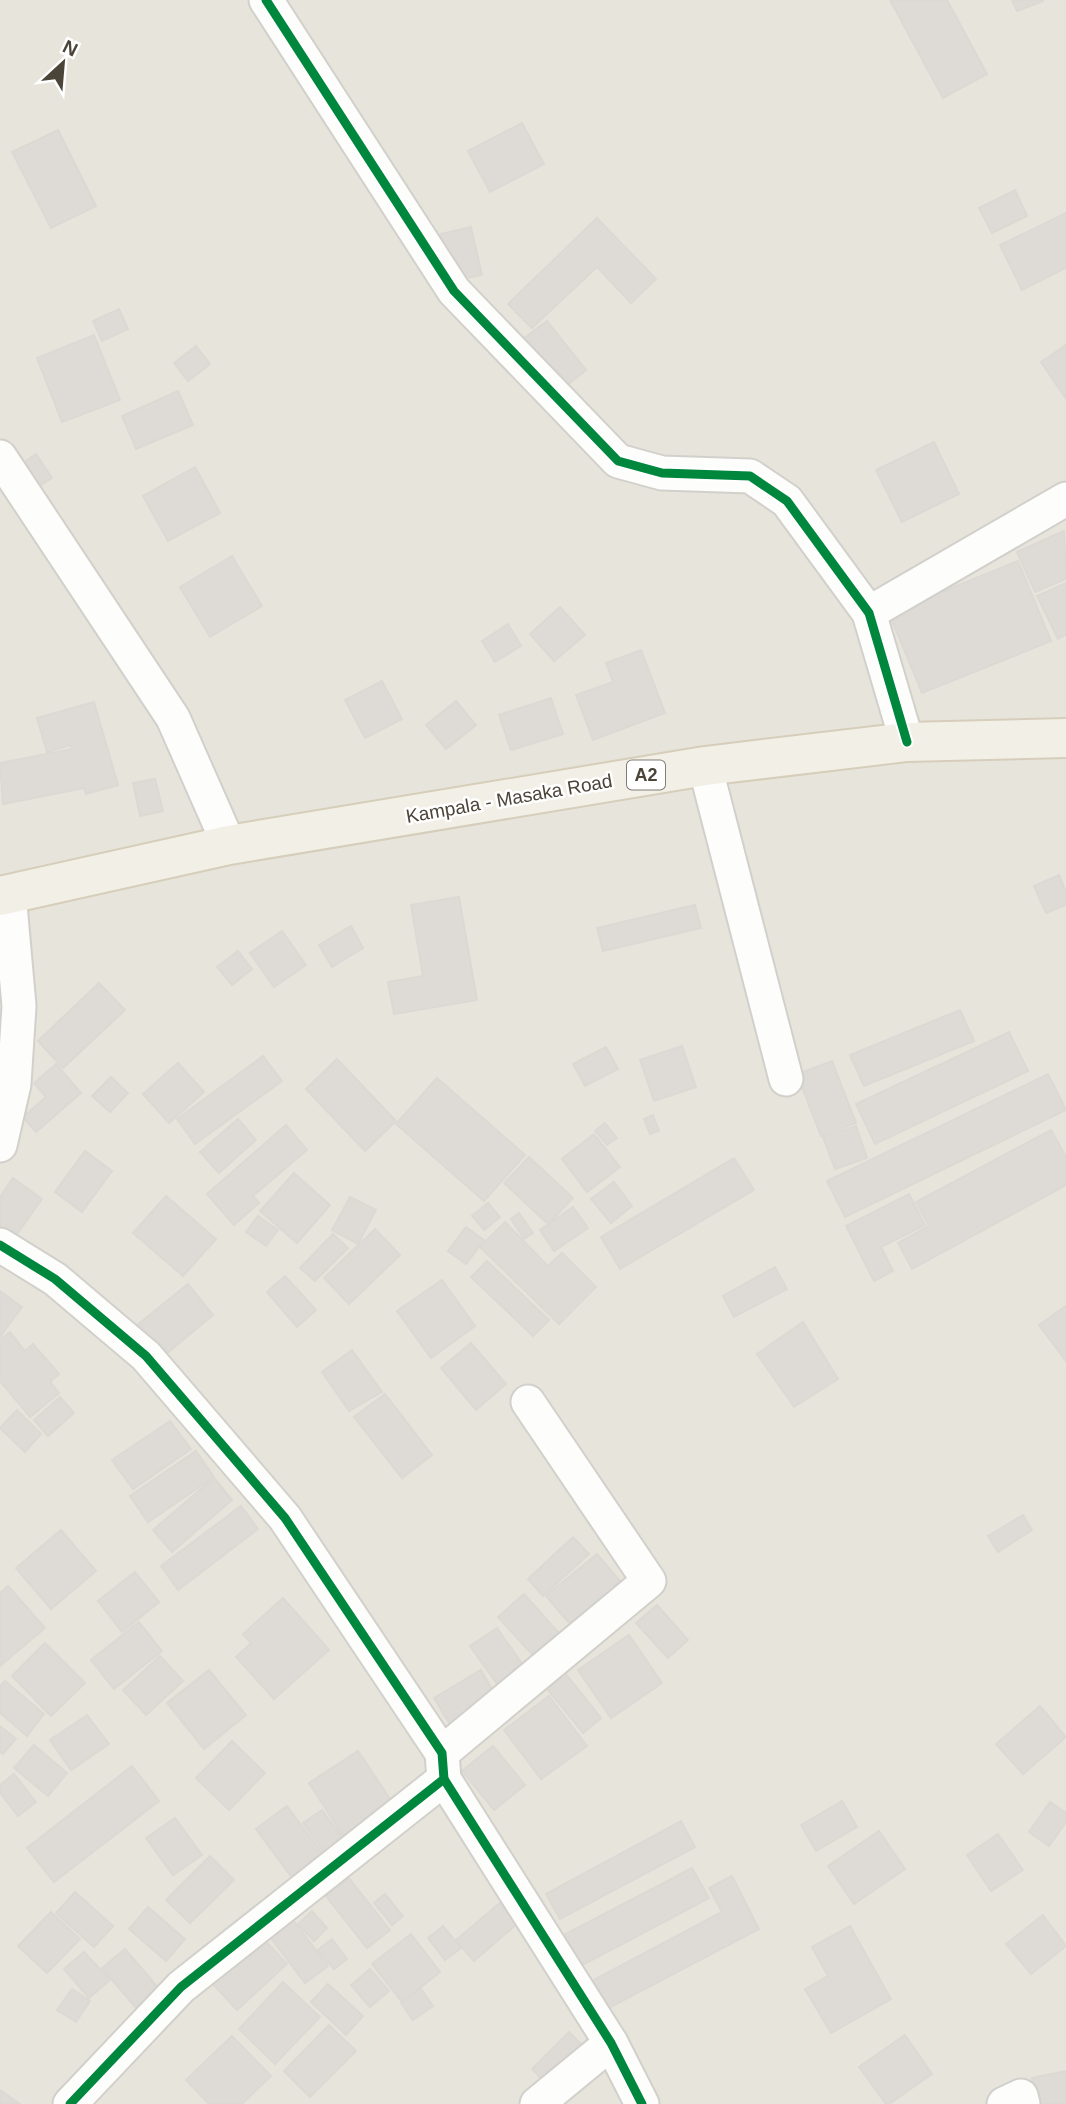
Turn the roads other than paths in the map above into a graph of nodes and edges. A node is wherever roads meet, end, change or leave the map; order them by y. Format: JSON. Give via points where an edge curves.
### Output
{"nodes":[{"id":1,"x":266,"y":0,"type":"edge"},
{"id":2,"x":0,"y":457,"type":"edge"},
{"id":3,"x":1066,"y":499,"type":"edge"},
{"id":4,"x":869,"y":613,"type":"junction"},
{"id":5,"x":1066,"y":738,"type":"edge"},
{"id":6,"x":907,"y":742,"type":"junction"},
{"id":7,"x":705,"y":766,"type":"junction"},
{"id":8,"x":229,"y":845,"type":"junction"},
{"id":9,"x":5,"y":895,"type":"edge"},
{"id":10,"x":786,"y":1079,"type":"dead end"},
{"id":11,"x":0,"y":1145,"type":"edge"},
{"id":12,"x":0,"y":1245,"type":"edge"},
{"id":13,"x":528,"y":1402,"type":"dead end"},
{"id":14,"x":443,"y":1766,"type":"junction"},
{"id":15,"x":611,"y":2043,"type":"junction"},
{"id":16,"x":70,"y":2104,"type":"edge"},
{"id":17,"x":537,"y":2104,"type":"edge"},
{"id":18,"x":642,"y":2104,"type":"edge"},
{"id":19,"x":1004,"y":2104,"type":"edge"},
{"id":20,"x":1023,"y":2104,"type":"edge"}],
"edges":[{"from":1,"to":4,"type":"street","via":[[454,291],[618,461],[662,472],[750,476],[788,501]]},
{"from":2,"to":8,"type":"street","via":[[173,718]]},
{"from":3,"to":4,"type":"street"},
{"from":4,"to":6,"type":"street"},
{"from":5,"to":6,"type":"main road","name":"Kampala - Masaka Road","number":"A2"},
{"from":6,"to":7,"type":"main road","name":"Kampala - Masaka Road","number":"A2"},
{"from":7,"to":8,"type":"main road","name":"Kampala - Masaka Road","number":"A2"},
{"from":7,"to":10,"type":"street"},
{"from":8,"to":9,"type":"main road","name":"Kampala - Masaka Road","number":"A2"},
{"from":9,"to":11,"type":"street","via":[[19,1006],[14,1084]]},
{"from":12,"to":14,"type":"street","via":[[55,1279],[146,1356],[285,1518]]},
{"from":13,"to":14,"type":"street","via":[[649,1581]]},
{"from":14,"to":15,"type":"street"},
{"from":14,"to":16,"type":"street","via":[[181,1986]]},
{"from":15,"to":17,"type":"street"},
{"from":15,"to":18,"type":"street"},
{"from":19,"to":20,"type":"street","via":[[1021,2096]]}]}
